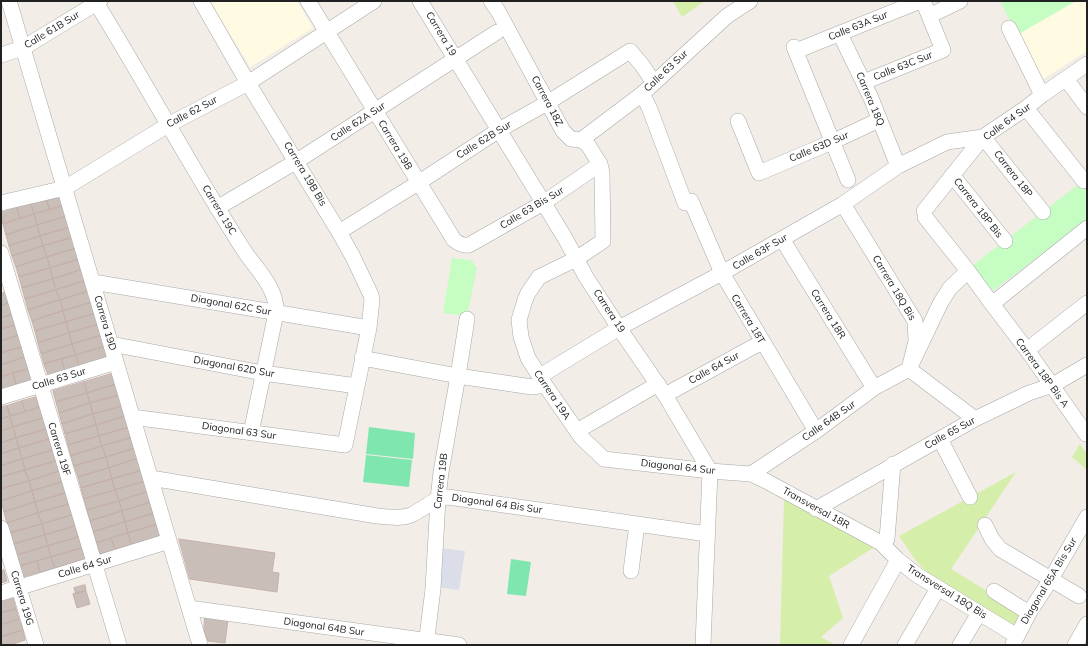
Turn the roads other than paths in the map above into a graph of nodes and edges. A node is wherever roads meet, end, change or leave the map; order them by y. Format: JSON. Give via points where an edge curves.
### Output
{"nodes":[{"id":1,"x":9,"y":1,"type":"edge"},
{"id":2,"x":201,"y":1,"type":"edge"},
{"id":3,"x":308,"y":1,"type":"edge"},
{"id":4,"x":374,"y":1,"type":"edge"},
{"id":5,"x":420,"y":1,"type":"edge"},
{"id":6,"x":491,"y":1,"type":"edge"},
{"id":7,"x":750,"y":1,"type":"edge"},
{"id":8,"x":920,"y":1,"type":"edge"},
{"id":9,"x":923,"y":1,"type":"edge"},
{"id":10,"x":960,"y":1,"type":"edge"},
{"id":11,"x":97,"y":2,"type":"edge"},
{"id":12,"x":929,"y":16,"type":"junction"},
{"id":13,"x":1009,"y":28,"type":"dead end"},
{"id":14,"x":327,"y":32,"type":"junction"},
{"id":15,"x":497,"y":32,"type":"dead end"},
{"id":16,"x":840,"y":34,"type":"junction"},
{"id":17,"x":24,"y":48,"type":"junction"},
{"id":18,"x":1,"y":55,"type":"edge"},
{"id":19,"x":455,"y":58,"type":"junction"},
{"id":20,"x":1087,"y":64,"type":"edge"},
{"id":21,"x":1066,"y":79,"type":"junction"},
{"id":22,"x":864,"y":82,"type":"junction"},
{"id":23,"x":248,"y":83,"type":"junction"},
{"id":24,"x":654,"y":83,"type":"junction"},
{"id":25,"x":642,"y":94,"type":"junction"},
{"id":26,"x":1042,"y":95,"type":"junction"},
{"id":27,"x":547,"y":102,"type":"junction"},
{"id":28,"x":1087,"y":107,"type":"edge"},
{"id":29,"x":1026,"y":108,"type":"junction"},
{"id":30,"x":375,"y":111,"type":"junction"},
{"id":31,"x":880,"y":120,"type":"junction"},
{"id":32,"x":738,"y":121,"type":"dead end"},
{"id":33,"x":168,"y":125,"type":"junction"},
{"id":34,"x":499,"y":130,"type":"junction"},
{"id":35,"x":983,"y":137,"type":"junction"},
{"id":36,"x":581,"y":140,"type":"junction"},
{"id":37,"x":832,"y":142,"type":"junction"},
{"id":38,"x":297,"y":161,"type":"junction"},
{"id":39,"x":600,"y":164,"type":"junction"},
{"id":40,"x":898,"y":166,"type":"junction"},
{"id":41,"x":952,"y":175,"type":"junction"},
{"id":42,"x":848,"y":180,"type":"dead end"},
{"id":43,"x":1084,"y":181,"type":"dead end"},
{"id":44,"x":418,"y":183,"type":"junction"},
{"id":45,"x":65,"y":188,"type":"junction"},
{"id":46,"x":1,"y":203,"type":"edge"},
{"id":47,"x":543,"y":203,"type":"junction"},
{"id":48,"x":843,"y":204,"type":"junction"},
{"id":49,"x":217,"y":208,"type":"junction"},
{"id":50,"x":1043,"y":212,"type":"dead end"},
{"id":51,"x":925,"y":214,"type":"joint"},
{"id":52,"x":1087,"y":228,"type":"edge"},
{"id":53,"x":339,"y":232,"type":"junction"},
{"id":54,"x":782,"y":239,"type":"junction"},
{"id":55,"x":1005,"y":241,"type":"dead end"},
{"id":56,"x":461,"y":245,"type":"joint"},
{"id":57,"x":1,"y":253,"type":"edge"},
{"id":58,"x":576,"y":259,"type":"junction"},
{"id":59,"x":968,"y":271,"type":"junction"},
{"id":60,"x":722,"y":273,"type":"junction"},
{"id":61,"x":93,"y":282,"type":"junction"},
{"id":62,"x":1087,"y":303,"type":"edge"},
{"id":63,"x":995,"y":308,"type":"junction"},
{"id":64,"x":276,"y":313,"type":"junction"},
{"id":65,"x":466,"y":319,"type":"dead end"},
{"id":66,"x":369,"y":328,"type":"junction"},
{"id":67,"x":619,"y":328,"type":"junction"},
{"id":68,"x":762,"y":342,"type":"junction"},
{"id":69,"x":111,"y":344,"type":"junction"},
{"id":70,"x":1027,"y":350,"type":"junction"},
{"id":71,"x":362,"y":358,"type":"junction"},
{"id":72,"x":116,"y":362,"type":"junction"},
{"id":73,"x":1087,"y":365,"type":"edge"},
{"id":74,"x":909,"y":369,"type":"junction"},
{"id":75,"x":263,"y":373,"type":"junction"},
{"id":76,"x":458,"y":376,"type":"junction"},
{"id":77,"x":542,"y":381,"type":"junction"},
{"id":78,"x":40,"y":385,"type":"junction"},
{"id":79,"x":1053,"y":385,"type":"junction"},
{"id":80,"x":357,"y":386,"type":"junction"},
{"id":81,"x":874,"y":388,"type":"junction"},
{"id":82,"x":661,"y":389,"type":"junction"},
{"id":83,"x":1,"y":398,"type":"edge"},
{"id":84,"x":132,"y":417,"type":"junction"},
{"id":85,"x":975,"y":418,"type":"junction"},
{"id":86,"x":577,"y":431,"type":"junction"},
{"id":87,"x":816,"y":431,"type":"junction"},
{"id":88,"x":251,"y":433,"type":"junction"},
{"id":89,"x":1086,"y":434,"type":"edge"},
{"id":90,"x":940,"y":439,"type":"junction"},
{"id":91,"x":345,"y":445,"type":"joint"},
{"id":92,"x":604,"y":459,"type":"joint"},
{"id":93,"x":893,"y":464,"type":"junction"},
{"id":94,"x":710,"y":471,"type":"junction"},
{"id":95,"x":751,"y":474,"type":"junction"},
{"id":96,"x":151,"y":478,"type":"junction"},
{"id":97,"x":970,"y":497,"type":"dead end"},
{"id":98,"x":438,"y":499,"type":"junction"},
{"id":99,"x":816,"y":509,"type":"junction"},
{"id":100,"x":1087,"y":518,"type":"edge"},
{"id":101,"x":637,"y":524,"type":"junction"},
{"id":102,"x":985,"y":525,"type":"dead end"},
{"id":103,"x":1,"y":528,"type":"edge"},
{"id":104,"x":707,"y":534,"type":"junction"},
{"id":105,"x":169,"y":541,"type":"junction"},
{"id":106,"x":881,"y":543,"type":"junction"},
{"id":107,"x":898,"y":560,"type":"junction"},
{"id":108,"x":94,"y":565,"type":"junction"},
{"id":109,"x":631,"y":571,"type":"dead end"},
{"id":110,"x":1051,"y":579,"type":"junction"},
{"id":111,"x":19,"y":587,"type":"junction"},
{"id":112,"x":938,"y":588,"type":"junction"},
{"id":113,"x":994,"y":591,"type":"dead end"},
{"id":114,"x":1,"y":592,"type":"edge"},
{"id":115,"x":1079,"y":596,"type":"dead end"},
{"id":116,"x":189,"y":608,"type":"junction"},
{"id":117,"x":979,"y":613,"type":"junction"},
{"id":118,"x":1029,"y":613,"type":"junction"},
{"id":119,"x":1087,"y":624,"type":"edge"},
{"id":120,"x":1015,"y":641,"type":"edge"},
{"id":121,"x":427,"y":643,"type":"edge"},
{"id":122,"x":36,"y":645,"type":"edge"},
{"id":123,"x":119,"y":645,"type":"edge"},
{"id":124,"x":200,"y":645,"type":"edge"},
{"id":125,"x":460,"y":645,"type":"edge"},
{"id":126,"x":703,"y":645,"type":"edge"},
{"id":127,"x":851,"y":645,"type":"edge"},
{"id":128,"x":905,"y":645,"type":"edge"},
{"id":129,"x":960,"y":645,"type":"edge"},
{"id":130,"x":1075,"y":645,"type":"edge"}],
"edges":[{"from":1,"to":17,"type":"street","name":"Carrera 19D"},
{"from":2,"to":23,"type":"street","name":"Carrera 19B Bis"},
{"from":3,"to":14,"type":"street","name":"Carrera 19B"},
{"from":4,"to":14,"type":"street","name":"Calle 62 Sur"},
{"from":5,"to":19,"type":"street","name":"Carrera 19"},
{"from":6,"to":27,"type":"street","name":"Carrera 18Z"},
{"from":7,"to":24,"type":"street","name":"Calle 63 Sur","via":[[727,16]]},
{"from":8,"to":16,"type":"street","name":"Calle 63A Sur"},
{"from":9,"to":12,"type":"street"},
{"from":10,"to":12,"type":"street"},
{"from":11,"to":17,"type":"street","name":"Calle 61B Sur"},
{"from":11,"to":33,"type":"street","name":"Carrera 19C"},
{"from":12,"to":22,"type":"street","name":"Calle 63C Sur","via":[[943,50]]},
{"from":13,"to":26,"type":"street"},
{"from":14,"to":23,"type":"street","name":"Calle 62 Sur"},
{"from":14,"to":30,"type":"street","name":"Carrera 19B"},
{"from":15,"to":19,"type":"street","name":"Calle 62A Sur"},
{"from":16,"to":22,"type":"street","name":"Carrera 18Q"},
{"from":16,"to":37,"type":"street","name":"Calle 63A Sur","via":[[795,49]]},
{"from":17,"to":18,"type":"street","name":"Calle 61B Sur"},
{"from":17,"to":45,"type":"street","name":"Carrera 19D"},
{"from":19,"to":30,"type":"street","name":"Calle 62A Sur"},
{"from":19,"to":34,"type":"street","name":"Carrera 19"},
{"from":20,"to":21,"type":"street","name":"Calle 64 Sur"},
{"from":21,"to":26,"type":"street","name":"Calle 64 Sur"},
{"from":21,"to":28,"type":"street"},
{"from":22,"to":31,"type":"street","name":"Carrera 18Q"},
{"from":23,"to":33,"type":"street","name":"Calle 62 Sur"},
{"from":23,"to":38,"type":"street","name":"Carrera 19B Bis"},
{"from":24,"to":25,"type":"street","name":"Calle 63 Sur"},
{"from":24,"to":27,"type":"street","name":"Calle 62B Sur","via":[[630,51]]},
{"from":25,"to":36,"type":"street","name":"Calle 63 Sur"},
{"from":25,"to":60,"type":"street","name":"Carrera 18T","via":[[688,202]]},
{"from":26,"to":29,"type":"street","name":"Calle 64 Sur"},
{"from":27,"to":34,"type":"street","name":"Calle 62B Sur"},
{"from":27,"to":36,"type":"street","name":"Carrera 18Z","via":[[568,137]]},
{"from":29,"to":35,"type":"street","name":"Calle 64 Sur"},
{"from":29,"to":43,"type":"street"},
{"from":30,"to":38,"type":"street","name":"Calle 62A Sur"},
{"from":30,"to":44,"type":"street","name":"Carrera 19B"},
{"from":31,"to":37,"type":"street","name":"Calle 63D Sur"},
{"from":31,"to":40,"type":"street","name":"Carrera 18Q"},
{"from":32,"to":37,"type":"street","name":"Calle 63D Sur","via":[[759,173]]},
{"from":33,"to":45,"type":"street","name":"Calle 62 Sur"},
{"from":33,"to":49,"type":"street","name":"Carrera 19C"},
{"from":34,"to":44,"type":"street","name":"Calle 62B Sur"},
{"from":34,"to":47,"type":"street","name":"Carrera 19"},
{"from":35,"to":40,"type":"street","name":"Calle 63F Sur","via":[[947,142]]},
{"from":35,"to":41,"type":"street","name":"Calle 64 Sur"},
{"from":35,"to":50,"type":"street","name":"Carrera 18P"},
{"from":36,"to":39,"type":"street","name":"Carrera 18Z","via":[[588,145]]},
{"from":37,"to":42,"type":"street"},
{"from":38,"to":49,"type":"street","name":"Calle 62A Sur"},
{"from":38,"to":53,"type":"street","name":"Carrera 19B Bis"},
{"from":39,"to":47,"type":"street","name":"Calle 63 Bis Sur"},
{"from":39,"to":58,"type":"street","name":"Carrera 18Z","via":[[603,188],[603,241]]},
{"from":40,"to":48,"type":"street","name":"Calle 63F Sur"},
{"from":41,"to":51,"type":"street","name":"Calle 64 Sur"},
{"from":41,"to":55,"type":"street","name":"Carrera 18P Bis"},
{"from":44,"to":53,"type":"street","name":"Calle 62B Sur"},
{"from":44,"to":56,"type":"street","name":"Carrera 19B","via":[[454,240]]},
{"from":45,"to":46,"type":"street","name":"Calle 62 Sur"},
{"from":45,"to":61,"type":"street","name":"Carrera 19D"},
{"from":47,"to":56,"type":"street","name":"Calle 63 Bis Sur","via":[[469,245]]},
{"from":47,"to":58,"type":"street","name":"Carrera 19"},
{"from":48,"to":54,"type":"street","name":"Calle 63F Sur"},
{"from":48,"to":74,"type":"street","name":"Carrera 18Q Bis","via":[[915,321],[916,341]]},
{"from":49,"to":64,"type":"street","name":"Carrera 19C","via":[[246,255],[268,283],[276,304]]},
{"from":51,"to":59,"type":"street","name":"Carrera 18P Bis A"},
{"from":52,"to":63,"type":"street"},
{"from":53,"to":66,"type":"street","name":"Carrera 19B Bis","via":[[372,300]]},
{"from":54,"to":60,"type":"street","name":"Calle 63F Sur"},
{"from":54,"to":81,"type":"street","name":"Carrera 18R"},
{"from":57,"to":78,"type":"street","name":"Carrera 19F"},
{"from":58,"to":67,"type":"street","name":"Carrera 19"},
{"from":58,"to":77,"type":"street","name":"Carrera 19A","via":[[539,277],[523,304],[519,320],[521,337],[524,348]]},
{"from":59,"to":63,"type":"street","name":"Carrera 18P Bis A"},
{"from":59,"to":74,"type":"street","via":[[940,302]]},
{"from":60,"to":67,"type":"street","name":"Calle 63F Sur"},
{"from":60,"to":68,"type":"street","name":"Carrera 18T"},
{"from":61,"to":64,"type":"street","name":"Diagonal 62C Sur"},
{"from":61,"to":69,"type":"street","name":"Carrera 19D"},
{"from":62,"to":70,"type":"street"},
{"from":63,"to":70,"type":"street","name":"Carrera 18P Bis A"},
{"from":64,"to":66,"type":"street","name":"Diagonal 62C Sur"},
{"from":64,"to":75,"type":"street","name":"Carrera 19C"},
{"from":65,"to":76,"type":"street","name":"Carrera 19B"},
{"from":66,"to":71,"type":"street","name":"Carrera 19B Bis"},
{"from":67,"to":77,"type":"street","name":"Calle 63F Sur"},
{"from":67,"to":82,"type":"street","name":"Carrera 19"},
{"from":68,"to":82,"type":"street","name":"Calle 64 Sur"},
{"from":68,"to":87,"type":"street","name":"Carrera 18T"},
{"from":69,"to":72,"type":"street","name":"Carrera 19D"},
{"from":69,"to":75,"type":"street","name":"Diagonal 62D Sur"},
{"from":70,"to":79,"type":"street","name":"Carrera 18P Bis A"},
{"from":71,"to":76,"type":"street"},
{"from":71,"to":80,"type":"street","name":"Carrera 19B Bis"},
{"from":72,"to":78,"type":"street","name":"Calle 63 Sur"},
{"from":72,"to":84,"type":"street","name":"Carrera 19D"},
{"from":73,"to":79,"type":"street","name":"Calle 65 Sur"},
{"from":74,"to":81,"type":"street","name":"Calle 64B Sur"},
{"from":74,"to":85,"type":"street"},
{"from":75,"to":80,"type":"street","name":"Diagonal 62D Sur"},
{"from":75,"to":88,"type":"street","name":"Carrera 19C"},
{"from":76,"to":77,"type":"street","via":[[532,387]]},
{"from":76,"to":98,"type":"street","name":"Carrera 19B"},
{"from":77,"to":86,"type":"street","name":"Carrera 19A"},
{"from":78,"to":83,"type":"street","name":"Calle 63 Sur"},
{"from":78,"to":108,"type":"street","name":"Carrera 19F"},
{"from":79,"to":85,"type":"street","name":"Calle 65 Sur"},
{"from":79,"to":89,"type":"street","name":"Carrera 18P Bis A"},
{"from":80,"to":91,"type":"street","name":"Carrera 19B Bis"},
{"from":81,"to":87,"type":"street","name":"Calle 64B Sur"},
{"from":82,"to":86,"type":"street","name":"Calle 64 Sur"},
{"from":82,"to":94,"type":"street","name":"Carrera 19"},
{"from":84,"to":88,"type":"street","name":"Diagonal 63 Sur"},
{"from":84,"to":96,"type":"street","name":"Carrera 19D"},
{"from":85,"to":90,"type":"street","name":"Calle 65 Sur"},
{"from":86,"to":92,"type":"street","name":"Carrera 19A"},
{"from":87,"to":95,"type":"street","name":"Calle 64B Sur"},
{"from":88,"to":91,"type":"street","name":"Diagonal 63 Sur"},
{"from":90,"to":93,"type":"street","name":"Calle 65 Sur"},
{"from":90,"to":97,"type":"street"},
{"from":92,"to":94,"type":"street","name":"Diagonal 64 Sur"},
{"from":93,"to":99,"type":"street","name":"Calle 65 Sur"},
{"from":93,"to":106,"type":"street","via":[[888,539]]},
{"from":94,"to":95,"type":"street","name":"Diagonal 64 Sur"},
{"from":94,"to":104,"type":"street"},
{"from":95,"to":99,"type":"street","name":"Transversal 18R"},
{"from":96,"to":98,"type":"street","name":"Diagonal 64 Bis Sur","via":[[377,516],[410,516]]},
{"from":96,"to":105,"type":"street","name":"Carrera 19D"},
{"from":98,"to":101,"type":"street","name":"Diagonal 64 Bis Sur","via":[[457,497]]},
{"from":98,"to":121,"type":"street","name":"Carrera 19B"},
{"from":99,"to":106,"type":"street","name":"Transversal 18R"},
{"from":100,"to":110,"type":"street","name":"Diagonal 65A Bis Sur"},
{"from":101,"to":104,"type":"street","name":"Diagonal 64 Bis Sur"},
{"from":101,"to":109,"type":"street"},
{"from":102,"to":110,"type":"street","via":[[1000,549]]},
{"from":103,"to":111,"type":"street","name":"Carrera 19G"},
{"from":104,"to":126,"type":"street"},
{"from":105,"to":108,"type":"street","name":"Calle 64 Sur"},
{"from":105,"to":116,"type":"street","name":"Carrera 19D"},
{"from":106,"to":107,"type":"street","name":"Transversal 18Q Bis"},
{"from":107,"to":112,"type":"street","name":"Transversal 18Q Bis"},
{"from":107,"to":127,"type":"street"},
{"from":108,"to":111,"type":"street","name":"Calle 64 Sur"},
{"from":108,"to":123,"type":"street","name":"Carrera 19F"},
{"from":110,"to":115,"type":"street"},
{"from":110,"to":118,"type":"street","name":"Diagonal 65A Bis Sur"},
{"from":111,"to":114,"type":"street","name":"Calle 64 Sur"},
{"from":111,"to":122,"type":"street","name":"Carrera 19G"},
{"from":112,"to":117,"type":"street","name":"Transversal 18Q Bis"},
{"from":112,"to":128,"type":"street"},
{"from":113,"to":118,"type":"street"},
{"from":116,"to":121,"type":"street","name":"Diagonal 64B Sur"},
{"from":116,"to":124,"type":"street","name":"Carrera 19D"},
{"from":117,"to":120,"type":"street","name":"Transversal 18Q Bis"},
{"from":117,"to":129,"type":"street"},
{"from":118,"to":120,"type":"street","name":"Diagonal 65A Bis Sur"},
{"from":119,"to":130,"type":"street"},
{"from":121,"to":125,"type":"street","name":"Diagonal 64B Sur"}]}
